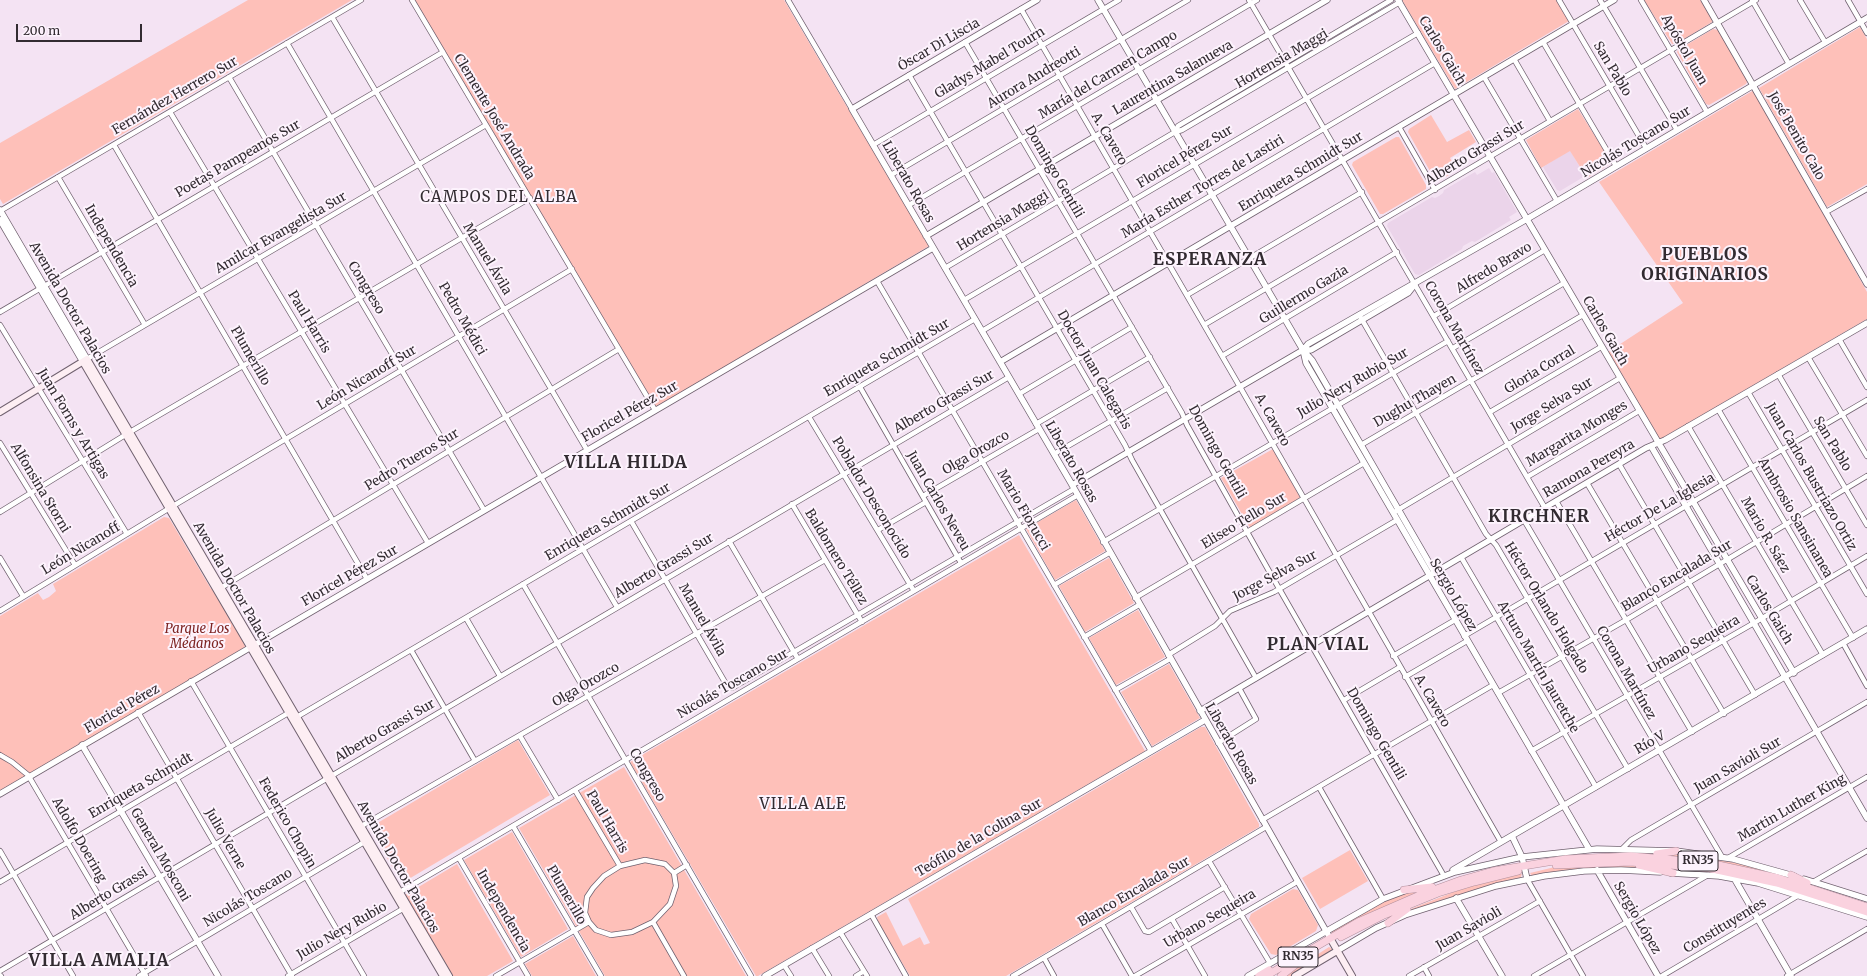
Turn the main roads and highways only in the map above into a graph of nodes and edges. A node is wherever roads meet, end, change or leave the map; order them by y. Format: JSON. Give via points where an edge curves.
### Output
{"nodes":[{"id":1,"x":0,"y":412,"type":"edge"},
{"id":2,"x":367,"y":841,"type":"junction"},
{"id":3,"x":1676,"y":851,"type":"road end"},
{"id":4,"x":1612,"y":856,"type":"junction"},
{"id":5,"x":1585,"y":862,"type":"junction"},
{"id":6,"x":1524,"y":868,"type":"junction"},
{"id":7,"x":1500,"y":870,"type":"junction"},
{"id":8,"x":1672,"y":873,"type":"road end"},
{"id":9,"x":1791,"y":875,"type":"road end"},
{"id":10,"x":1462,"y":885,"type":"junction"},
{"id":11,"x":1404,"y":890,"type":"road end"},
{"id":12,"x":1867,"y":906,"type":"edge"},
{"id":13,"x":406,"y":907,"type":"junction"},
{"id":14,"x":1388,"y":923,"type":"road end"},
{"id":15,"x":1331,"y":940,"type":"junction"},
{"id":16,"x":1338,"y":951,"type":"junction"},
{"id":17,"x":1300,"y":959,"type":"junction"},
{"id":18,"x":443,"y":976,"type":"edge"},
{"id":19,"x":449,"y":976,"type":"edge"},
{"id":20,"x":1259,"y":976,"type":"edge"},
{"id":21,"x":1266,"y":976,"type":"edge"},
{"id":22,"x":1276,"y":976,"type":"edge"},
{"id":23,"x":1281,"y":976,"type":"edge"},
{"id":24,"x":1295,"y":976,"type":"edge"},
{"id":25,"x":1352,"y":976,"type":"edge"}],
"edges":[{"from":1,"to":2,"type":"main road","name":"Avenida Doctor Palacios","via":[[85,360]]},
{"from":2,"to":13,"type":"main road","name":"Avenida Doctor Palacios"},
{"from":2,"to":13,"type":"main road","name":"Avenida Doctor Palacios","via":[[400,892]]},
{"from":3,"to":4,"type":"highway"},
{"from":4,"to":6,"type":"highway","number":"RN35","via":[[1566,859]]},
{"from":4,"to":12,"type":"highway","number":"RN35","via":[[1678,859],[1726,866],[1786,880]]},
{"from":5,"to":6,"type":"highway","number":"RN35"},
{"from":5,"to":8,"type":"highway","via":[[1636,865]]},
{"from":5,"to":12,"type":"highway","number":"RN35","via":[[1668,863],[1725,871]]},
{"from":6,"to":7,"type":"highway","number":"RN35"},
{"from":6,"to":10,"type":"highway","number":"RN35"},
{"from":7,"to":11,"type":"highway","via":[[1471,874],[1429,887]]},
{"from":7,"to":15,"type":"highway","number":"RN35","via":[[1461,880],[1413,897],[1365,918]]},
{"from":9,"to":12,"type":"highway"},
{"from":10,"to":14,"type":"highway","via":[[1403,911]]},
{"from":10,"to":15,"type":"highway","number":"RN35","via":[[1384,915]]},
{"from":13,"to":18,"type":"main road","name":"Avenida Doctor Palacios"},
{"from":13,"to":19,"type":"main road","name":"Avenida Doctor Palacios"},
{"from":15,"to":16,"type":"main road"},
{"from":15,"to":17,"type":"highway","number":"RN35"},
{"from":16,"to":24,"type":"main road"},
{"from":16,"to":25,"type":"main road"},
{"from":17,"to":20,"type":"highway","via":[[1275,966]]},
{"from":17,"to":21,"type":"highway","number":"RN35"},
{"from":17,"to":22,"type":"highway","number":"RN35"},
{"from":17,"to":23,"type":"highway"}]}
